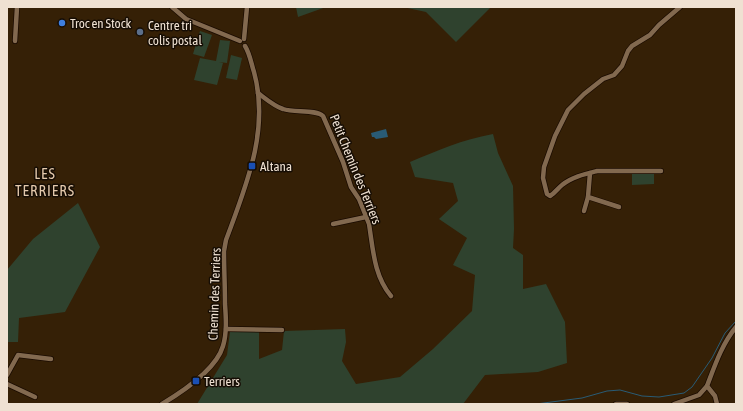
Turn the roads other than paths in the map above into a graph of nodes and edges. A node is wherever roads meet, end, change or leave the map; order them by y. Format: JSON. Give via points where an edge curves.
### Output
{"nodes":[{"id":1,"x":17,"y":7,"type":"edge"},
{"id":2,"x":172,"y":7,"type":"edge"},
{"id":3,"x":247,"y":7,"type":"edge"},
{"id":4,"x":680,"y":7,"type":"edge"},
{"id":5,"x":242,"y":40,"type":"junction"},
{"id":6,"x":15,"y":41,"type":"dead end"},
{"id":7,"x":258,"y":93,"type":"junction"},
{"id":8,"x":661,"y":171,"type":"dead end"},
{"id":9,"x":590,"y":173,"type":"junction"},
{"id":10,"x":588,"y":197,"type":"junction"},
{"id":11,"x":619,"y":207,"type":"dead end"},
{"id":12,"x":584,"y":211,"type":"dead end"},
{"id":13,"x":366,"y":217,"type":"junction"},
{"id":14,"x":332,"y":224,"type":"dead end"},
{"id":15,"x":391,"y":296,"type":"dead end"},
{"id":16,"x":736,"y":327,"type":"edge"},
{"id":17,"x":226,"y":329,"type":"junction"},
{"id":18,"x":282,"y":330,"type":"dead end"},
{"id":19,"x":51,"y":359,"type":"dead end"},
{"id":20,"x":7,"y":375,"type":"edge"},
{"id":21,"x":7,"y":384,"type":"edge"},
{"id":22,"x":707,"y":386,"type":"junction"},
{"id":23,"x":35,"y":397,"type":"dead end"},
{"id":24,"x":163,"y":404,"type":"edge"},
{"id":25,"x":616,"y":404,"type":"edge"},
{"id":26,"x":626,"y":404,"type":"edge"},
{"id":27,"x":674,"y":404,"type":"edge"},
{"id":28,"x":717,"y":404,"type":"edge"}],
"edges":[{"from":1,"to":6,"type":"street"},
{"from":2,"to":5,"type":"street","via":[[186,19]]},
{"from":3,"to":5,"type":"street"},
{"from":4,"to":9,"type":"street","via":[[650,35],[632,46],[622,66],[614,75],[584,94],[568,110],[555,136],[544,168],[543,178],[547,194],[550,196],[571,179]]},
{"from":5,"to":7,"type":"street","name":"Chemin des Terriers","via":[[247,42],[245,46]]},
{"from":7,"to":13,"type":"street","name":"Petit Chemin des Terriers","via":[[283,109],[323,116],[351,187]]},
{"from":7,"to":17,"type":"street","name":"Chemin des Terriers","via":[[260,112],[254,157],[224,251]]},
{"from":8,"to":9,"type":"street"},
{"from":9,"to":10,"type":"street"},
{"from":10,"to":11,"type":"street"},
{"from":10,"to":12,"type":"street"},
{"from":13,"to":14,"type":"street"},
{"from":13,"to":15,"type":"street","name":"Petit Chemin des Terriers","via":[[377,272]]},
{"from":16,"to":22,"type":"street","via":[[719,356]]},
{"from":17,"to":18,"type":"street"},
{"from":17,"to":24,"type":"street","name":"Chemin des Terriers","via":[[224,346],[210,368]]},
{"from":19,"to":20,"type":"street","via":[[18,355]]},
{"from":21,"to":23,"type":"street"},
{"from":22,"to":27,"type":"street","via":[[699,395]]},
{"from":22,"to":28,"type":"street","via":[[715,396]]},
{"from":25,"to":26,"type":"street"}]}
